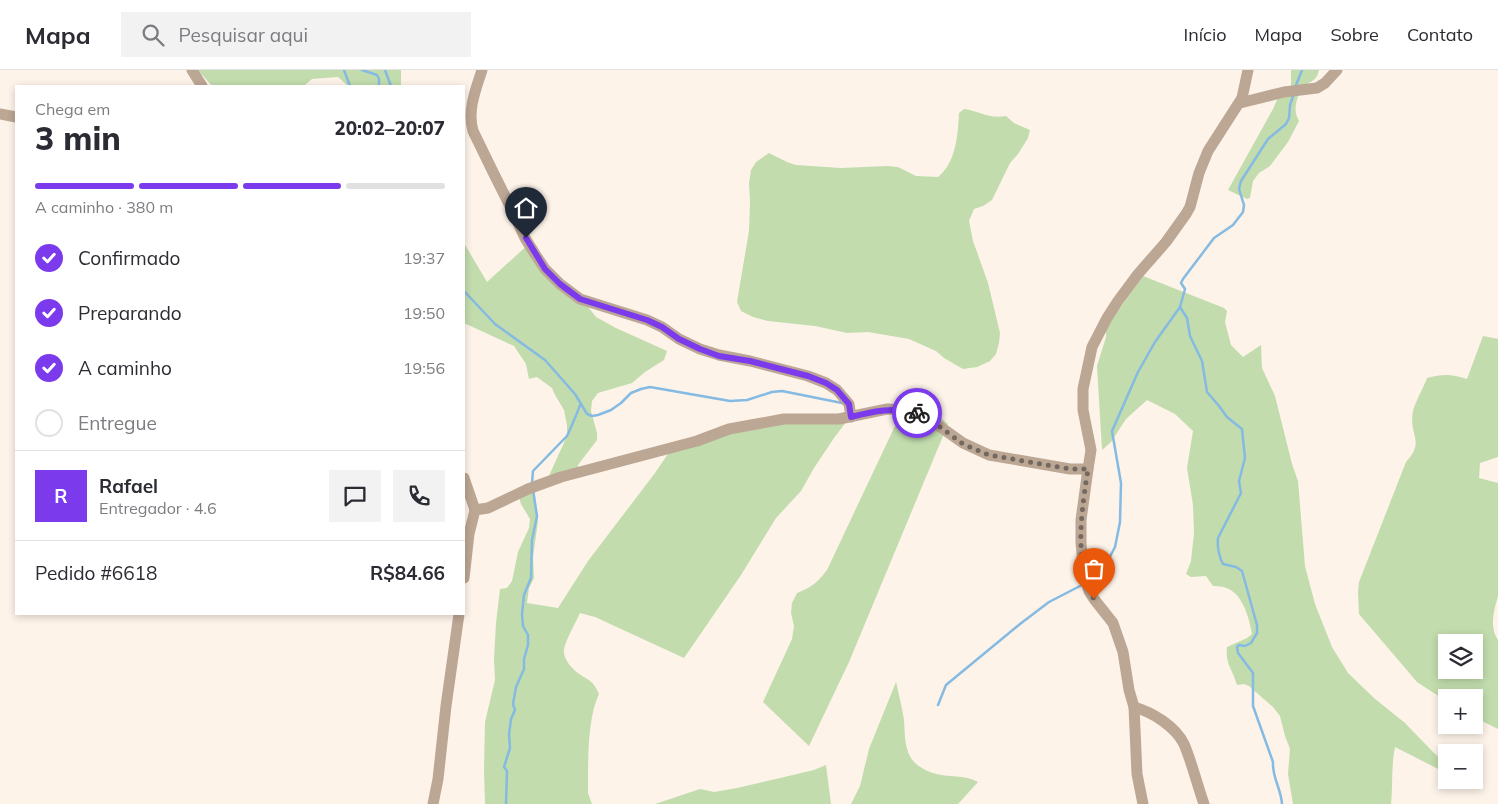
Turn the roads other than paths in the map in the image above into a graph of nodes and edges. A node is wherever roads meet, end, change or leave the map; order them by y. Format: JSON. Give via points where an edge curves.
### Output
{"nodes":[{"id":1,"x":192,"y":70,"type":"edge"},
{"id":2,"x":482,"y":70,"type":"edge"},
{"id":3,"x":1248,"y":70,"type":"edge"},
{"id":4,"x":1337,"y":70,"type":"edge"},
{"id":5,"x":201,"y":85,"type":"edge"},
{"id":6,"x":1240,"y":103,"type":"junction"},
{"id":7,"x":0,"y":114,"type":"edge"},
{"id":8,"x":15,"y":116,"type":"edge"},
{"id":9,"x":851,"y":417,"type":"junction"},
{"id":10,"x":1088,"y":469,"type":"junction"},
{"id":11,"x":465,"y":481,"type":"edge"},
{"id":12,"x":475,"y":510,"type":"junction"},
{"id":13,"x":465,"y":569,"type":"edge"},
{"id":14,"x":459,"y":615,"type":"edge"},
{"id":15,"x":1134,"y":707,"type":"junction"},
{"id":16,"x":433,"y":804,"type":"edge"},
{"id":17,"x":1143,"y":804,"type":"edge"},
{"id":18,"x":1204,"y":804,"type":"edge"}],
"edges":[{"from":1,"to":5,"type":"street"},
{"from":2,"to":9,"type":"street","via":[[471,113],[473,131],[526,238],[545,269],[556,280],[580,299],[647,320],[700,349],[826,383],[849,404]]},
{"from":3,"to":6,"type":"street"},
{"from":4,"to":6,"type":"street","via":[[1317,88]]},
{"from":6,"to":10,"type":"street","via":[[1208,151],[1186,214],[1118,301],[1092,347],[1083,389],[1091,450]]},
{"from":7,"to":8,"type":"street"},
{"from":9,"to":10,"type":"street","via":[[871,411],[904,410],[932,421],[963,444],[989,455],[1070,469]]},
{"from":9,"to":12,"type":"street","via":[[784,419],[730,429],[697,441],[561,477],[496,505]]},
{"from":10,"to":15,"type":"street","via":[[1081,520],[1086,583],[1113,623],[1123,652]]},
{"from":11,"to":12,"type":"street"},
{"from":12,"to":13,"type":"street"},
{"from":14,"to":16,"type":"street"},
{"from":15,"to":17,"type":"street","via":[[1137,774]]},
{"from":15,"to":18,"type":"street","via":[[1176,732],[1183,742]]}]}
